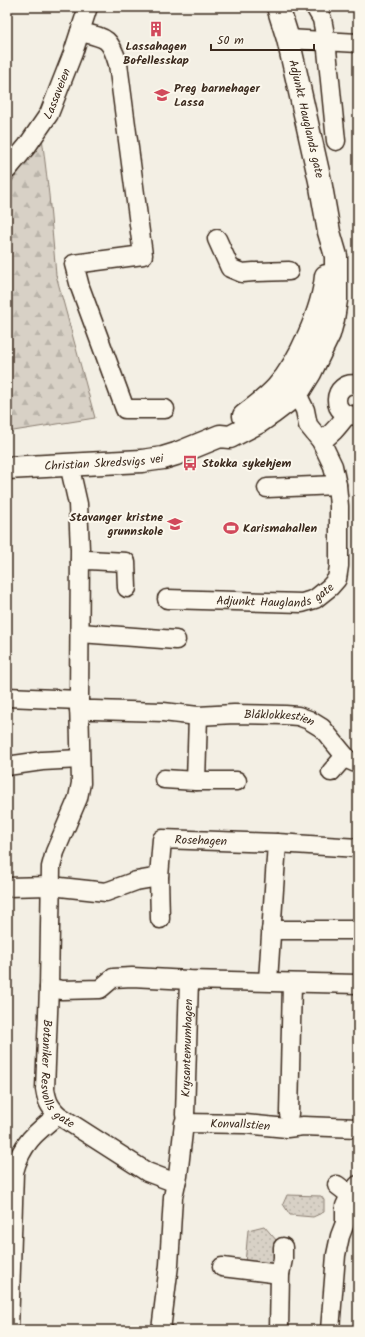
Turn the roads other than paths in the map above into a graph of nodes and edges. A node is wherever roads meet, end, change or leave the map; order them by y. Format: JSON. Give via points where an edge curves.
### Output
{"nodes":[{"id":1,"x":88,"y":7,"type":"edge"},
{"id":2,"x":278,"y":7,"type":"edge"},
{"id":3,"x":315,"y":7,"type":"edge"},
{"id":4,"x":80,"y":32,"type":"junction"},
{"id":5,"x":288,"y":39,"type":"junction"},
{"id":6,"x":326,"y":40,"type":"junction"},
{"id":7,"x":358,"y":42,"type":"edge"},
{"id":8,"x":336,"y":141,"type":"dead end"},
{"id":9,"x":7,"y":170,"type":"edge"},
{"id":10,"x":217,"y":239,"type":"dead end"},
{"id":11,"x":289,"y":271,"type":"dead end"},
{"id":12,"x":358,"y":385,"type":"edge"},
{"id":13,"x":286,"y":395,"type":"junction"},
{"id":14,"x":165,"y":409,"type":"dead end"},
{"id":15,"x":352,"y":415,"type":"edge"},
{"id":16,"x":320,"y":441,"type":"junction"},
{"id":17,"x":91,"y":463,"type":"junction"},
{"id":18,"x":7,"y":468,"type":"edge"},
{"id":19,"x":338,"y":485,"type":"junction"},
{"id":20,"x":268,"y":488,"type":"dead end"},
{"id":21,"x":80,"y":560,"type":"junction"},
{"id":22,"x":126,"y":588,"type":"dead end"},
{"id":23,"x":167,"y":599,"type":"dead end"},
{"id":24,"x":80,"y":633,"type":"junction"},
{"id":25,"x":176,"y":640,"type":"dead end"},
{"id":26,"x":7,"y":697,"type":"edge"},
{"id":27,"x":79,"y":705,"type":"junction"},
{"id":28,"x":198,"y":716,"type":"junction"},
{"id":29,"x":80,"y":759,"type":"junction"},
{"id":30,"x":352,"y":760,"type":"edge"},
{"id":31,"x":7,"y":766,"type":"edge"},
{"id":32,"x":331,"y":772,"type":"dead end"},
{"id":33,"x":164,"y":779,"type":"dead end"},
{"id":34,"x":196,"y":781,"type":"junction"},
{"id":35,"x":237,"y":781,"type":"dead end"},
{"id":36,"x":277,"y":843,"type":"junction"},
{"id":37,"x":358,"y":848,"type":"edge"},
{"id":38,"x":158,"y":877,"type":"junction"},
{"id":39,"x":51,"y":886,"type":"junction"},
{"id":40,"x":7,"y":887,"type":"edge"},
{"id":41,"x":160,"y":919,"type":"dead end"},
{"id":42,"x":271,"y":930,"type":"junction"},
{"id":43,"x":358,"y":930,"type":"edge"},
{"id":44,"x":189,"y":980,"type":"junction"},
{"id":45,"x":268,"y":981,"type":"junction"},
{"id":46,"x":292,"y":983,"type":"junction"},
{"id":47,"x":358,"y":984,"type":"edge"},
{"id":48,"x":49,"y":988,"type":"junction"},
{"id":49,"x":288,"y":1114,"type":"dead end"},
{"id":50,"x":58,"y":1115,"type":"junction"},
{"id":51,"x":185,"y":1115,"type":"dead end"},
{"id":52,"x":358,"y":1128,"type":"edge"},
{"id":53,"x":11,"y":1172,"type":"edge"},
{"id":54,"x":176,"y":1183,"type":"junction"},
{"id":55,"x":348,"y":1188,"type":"edge"},
{"id":56,"x":284,"y":1247,"type":"dead end"},
{"id":57,"x":222,"y":1267,"type":"dead end"},
{"id":58,"x":280,"y":1274,"type":"junction"},
{"id":59,"x":9,"y":1330,"type":"edge"},
{"id":60,"x":161,"y":1330,"type":"edge"},
{"id":61,"x":279,"y":1330,"type":"edge"},
{"id":62,"x":330,"y":1330,"type":"edge"}],
"edges":[{"from":1,"to":4,"type":"street","name":"Lassaveien"},
{"from":2,"to":5,"type":"main road","name":"Adjunkt Hauglands gate"},
{"from":3,"to":6,"type":"street","via":[[322,19]]},
{"from":4,"to":9,"type":"street","name":"Lassaveien","via":[[49,114]]},
{"from":4,"to":14,"type":"street","via":[[109,41],[115,53],[143,255],[74,264],[125,409]]},
{"from":5,"to":6,"type":"street"},
{"from":5,"to":13,"type":"main road","name":"Adjunkt Hauglands gate","via":[[336,256],[336,293],[334,319],[310,373]]},
{"from":6,"to":7,"type":"street"},
{"from":6,"to":8,"type":"street"},
{"from":10,"to":11,"type":"street","via":[[230,268],[242,273]]},
{"from":12,"to":15,"type":"street","via":[[345,386],[338,394],[339,408]]},
{"from":13,"to":16,"type":"street","name":"Adjunkt Hauglands gate","via":[[300,422],[308,425]]},
{"from":13,"to":17,"type":"main road","name":"Christian Skredsvigs vei","via":[[259,422],[230,437],[220,436],[163,458]]},
{"from":15,"to":16,"type":"street"},
{"from":16,"to":19,"type":"street","name":"Adjunkt Hauglands gate","via":[[333,466]]},
{"from":17,"to":18,"type":"main road","name":"Christian Skredsvigs vei"},
{"from":17,"to":21,"type":"street","name":"Botaniker Resvolls gate","via":[[78,504]]},
{"from":19,"to":20,"type":"street"},
{"from":19,"to":23,"type":"street","name":"Adjunkt Hauglands gate","via":[[337,579],[315,599],[302,603]]},
{"from":21,"to":22,"type":"street","via":[[126,562]]},
{"from":21,"to":24,"type":"street","name":"Botaniker Resvolls gate"},
{"from":24,"to":25,"type":"street"},
{"from":24,"to":27,"type":"street","name":"Botaniker Resvolls gate"},
{"from":26,"to":27,"type":"street"},
{"from":27,"to":28,"type":"street","name":"Blåklokkestien","via":[[94,710]]},
{"from":27,"to":29,"type":"street","name":"Botaniker Resvolls gate"},
{"from":28,"to":30,"type":"street","name":"Blåklokkestien","via":[[298,716],[322,728]]},
{"from":28,"to":34,"type":"street"},
{"from":29,"to":31,"type":"street"},
{"from":29,"to":39,"type":"street","name":"Botaniker Resvolls gate","via":[[81,783],[78,798],[55,852],[51,867]]},
{"from":30,"to":32,"type":"street","name":"Blåklokkestien"},
{"from":33,"to":34,"type":"street"},
{"from":34,"to":35,"type":"street"},
{"from":36,"to":37,"type":"street","name":"Rosehagen"},
{"from":36,"to":38,"type":"street","name":"Rosehagen","via":[[162,839]]},
{"from":36,"to":42,"type":"street"},
{"from":38,"to":39,"type":"street","via":[[136,881],[106,892]]},
{"from":38,"to":41,"type":"street","name":"Rosehagen"},
{"from":39,"to":40,"type":"street"},
{"from":39,"to":48,"type":"street","name":"Botaniker Resvolls gate"},
{"from":42,"to":43,"type":"street"},
{"from":42,"to":45,"type":"street"},
{"from":44,"to":45,"type":"street"},
{"from":44,"to":48,"type":"street","via":[[113,978],[100,989]]},
{"from":44,"to":51,"type":"street","name":"Krysantemumhagen"},
{"from":45,"to":46,"type":"street"},
{"from":46,"to":47,"type":"street"},
{"from":46,"to":49,"type":"street"},
{"from":48,"to":50,"type":"street","name":"Botaniker Resvolls gate","via":[[45,1089],[51,1108]]},
{"from":50,"to":53,"type":"street","via":[[28,1141]]},
{"from":50,"to":54,"type":"street","name":"Botaniker Resvolls gate","via":[[138,1167]]},
{"from":52,"to":54,"type":"street","name":"Konvallstien","via":[[287,1128],[184,1123]]},
{"from":53,"to":59,"type":"street"},
{"from":54,"to":60,"type":"street","via":[[170,1264]]},
{"from":55,"to":62,"type":"street","via":[[345,1223],[333,1234],[336,1255]]},
{"from":56,"to":58,"type":"street"},
{"from":57,"to":58,"type":"street"},
{"from":58,"to":61,"type":"street"}]}
